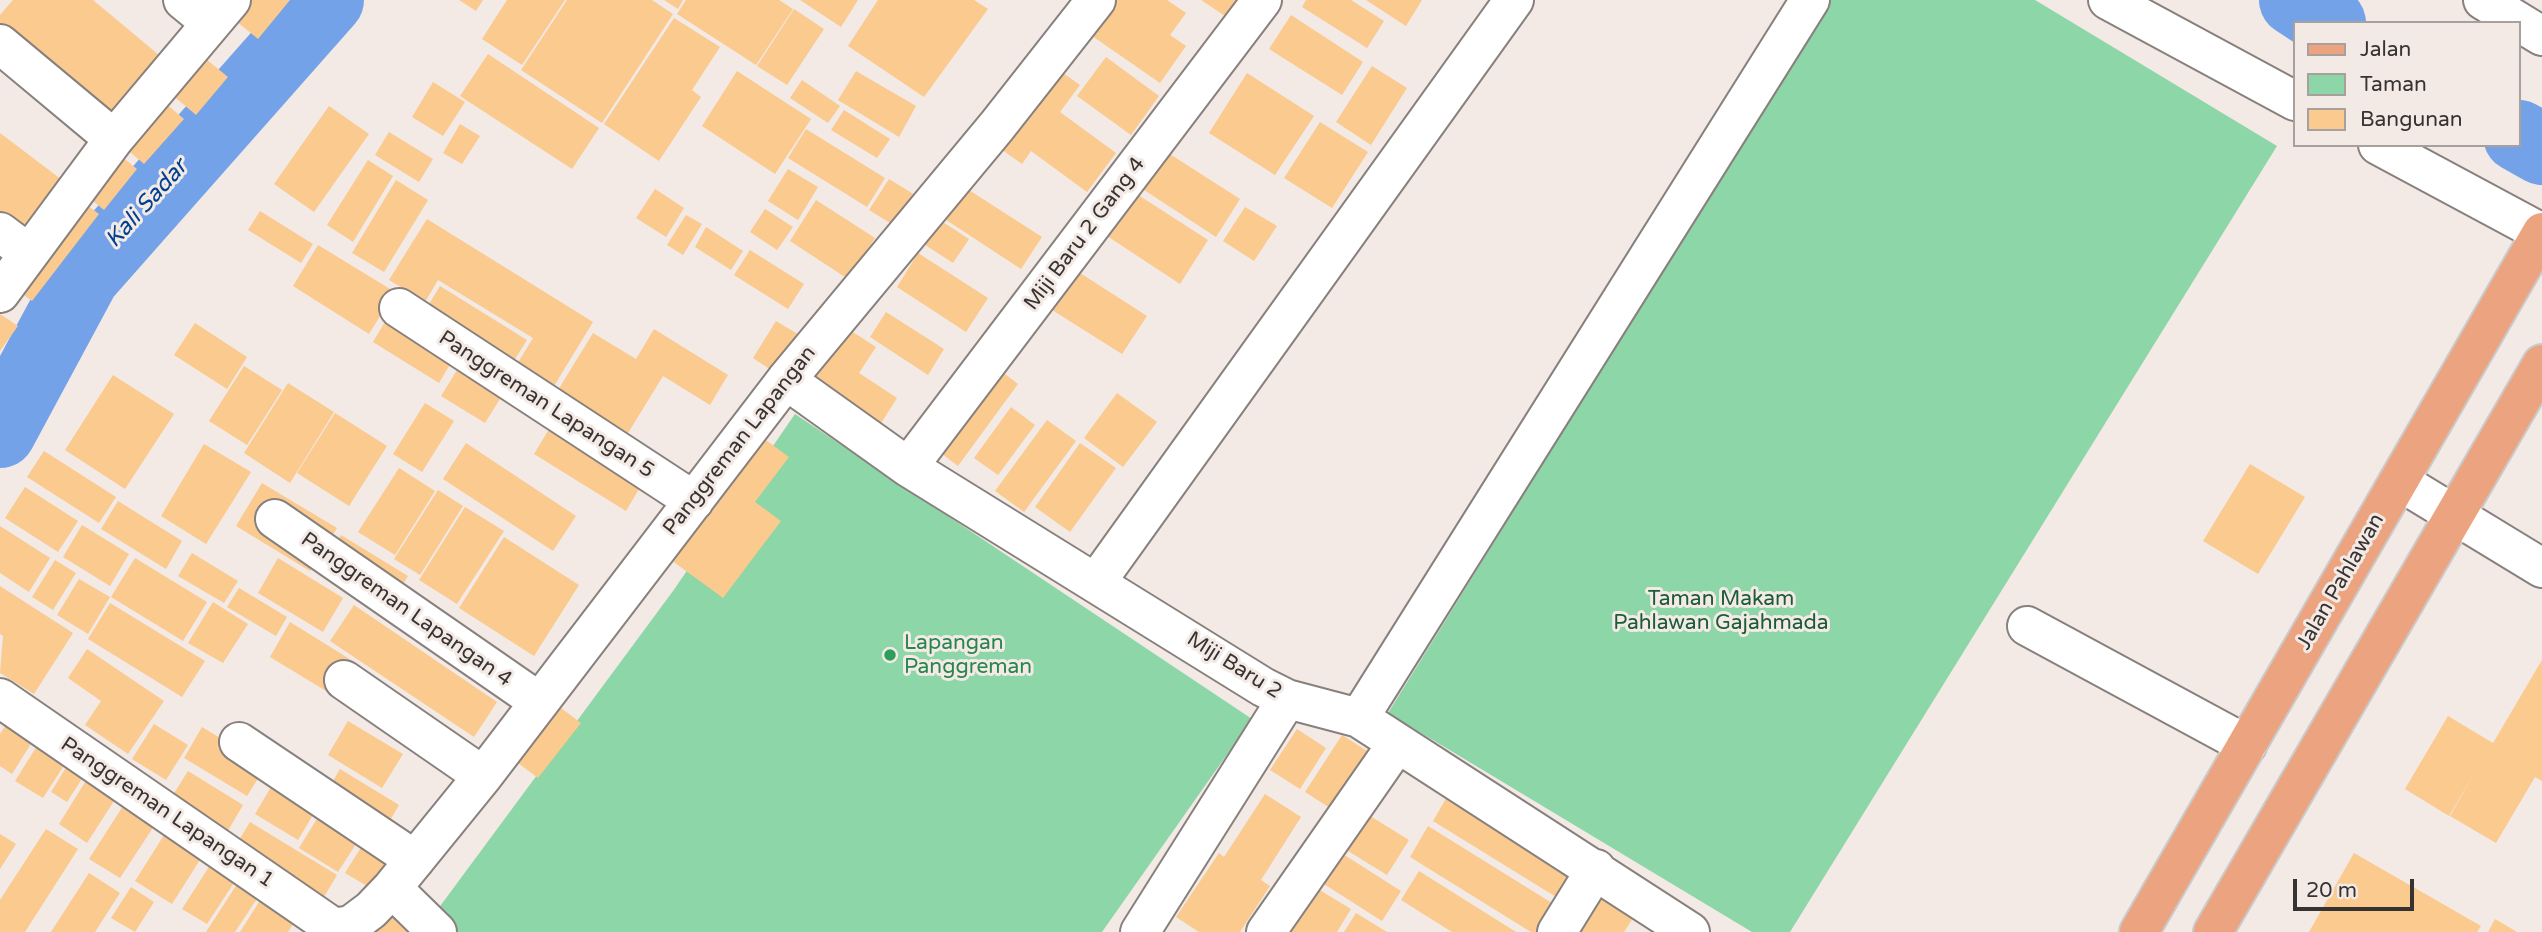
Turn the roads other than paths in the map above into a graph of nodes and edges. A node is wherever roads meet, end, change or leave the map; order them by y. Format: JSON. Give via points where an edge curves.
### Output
{"nodes":[{"id":1,"x":1096,"y":0,"type":"edge"},
{"id":2,"x":1262,"y":0,"type":"edge"},
{"id":3,"x":1514,"y":0,"type":"edge"},
{"id":4,"x":1810,"y":0,"type":"edge"},
{"id":5,"x":2108,"y":0,"type":"edge"},
{"id":6,"x":2483,"y":0,"type":"edge"},
{"id":7,"x":208,"y":8,"type":"edge"},
{"id":8,"x":2517,"y":21,"type":"edge"},
{"id":9,"x":2521,"y":23,"type":"edge"},
{"id":10,"x":2542,"y":36,"type":"edge"},
{"id":11,"x":0,"y":44,"type":"edge"},
{"id":12,"x":2294,"y":100,"type":"edge"},
{"id":13,"x":114,"y":139,"type":"junction"},
{"id":14,"x":2382,"y":147,"type":"edge"},
{"id":15,"x":2542,"y":233,"type":"edge"},
{"id":16,"x":14,"y":243,"type":"edge"},
{"id":17,"x":0,"y":293,"type":"edge"},
{"id":18,"x":399,"y":308,"type":"dead end"},
{"id":19,"x":2542,"y":364,"type":"edge"},
{"id":20,"x":786,"y":380,"type":"junction"},
{"id":21,"x":908,"y":467,"type":"junction"},
{"id":22,"x":2399,"y":481,"type":"junction"},
{"id":23,"x":694,"y":502,"type":"junction"},
{"id":24,"x":2455,"y":515,"type":"junction"},
{"id":25,"x":275,"y":520,"type":"dead end"},
{"id":26,"x":2542,"y":568,"type":"edge"},
{"id":27,"x":1097,"y":581,"type":"junction"},
{"id":28,"x":2027,"y":626,"type":"dead end"},
{"id":29,"x":344,"y":680,"type":"dead end"},
{"id":30,"x":0,"y":698,"type":"edge"},
{"id":31,"x":1287,"y":699,"type":"junction"},
{"id":32,"x":538,"y":701,"type":"junction"},
{"id":33,"x":1359,"y":718,"type":"junction"},
{"id":34,"x":239,"y":742,"type":"dead end"},
{"id":35,"x":1397,"y":744,"type":"junction"},
{"id":36,"x":2247,"y":745,"type":"junction"},
{"id":37,"x":483,"y":776,"type":"junction"},
{"id":38,"x":1596,"y":869,"type":"junction"},
{"id":39,"x":403,"y":874,"type":"junction"},
{"id":40,"x":334,"y":928,"type":"joint"},
{"id":41,"x":1144,"y":931,"type":"edge"},
{"id":42,"x":437,"y":932,"type":"edge"},
{"id":43,"x":1266,"y":932,"type":"edge"},
{"id":44,"x":1557,"y":932,"type":"edge"},
{"id":45,"x":1690,"y":932,"type":"edge"},
{"id":46,"x":2139,"y":932,"type":"edge"},
{"id":47,"x":2213,"y":932,"type":"edge"}],
"edges":[{"from":1,"to":20,"type":"street","name":"Panggreman Lapangan"},
{"from":2,"to":21,"type":"street","name":"Miji Baru 2 Gang 4"},
{"from":3,"to":27,"type":"street"},
{"from":4,"to":33,"type":"street"},
{"from":5,"to":12,"type":"street"},
{"from":6,"to":8,"type":"street"},
{"from":7,"to":13,"type":"street"},
{"from":9,"to":10,"type":"street"},
{"from":11,"to":13,"type":"street"},
{"from":13,"to":16,"type":"street"},
{"from":14,"to":15,"type":"street"},
{"from":15,"to":22,"type":"main road","name":"Jalan Pahlawan"},
{"from":16,"to":17,"type":"street"},
{"from":18,"to":23,"type":"street","name":"Panggreman Lapangan 5"},
{"from":19,"to":24,"type":"main road"},
{"from":20,"to":21,"type":"street","name":"Miji Baru 2"},
{"from":20,"to":23,"type":"street","name":"Panggreman Lapangan"},
{"from":21,"to":27,"type":"street","name":"Miji Baru 2"},
{"from":22,"to":24,"type":"street"},
{"from":22,"to":36,"type":"main road","name":"Jalan Pahlawan"},
{"from":23,"to":32,"type":"street","name":"Panggreman Lapangan"},
{"from":24,"to":26,"type":"street"},
{"from":24,"to":47,"type":"main road"},
{"from":25,"to":32,"type":"street","name":"Panggreman Lapangan 4"},
{"from":27,"to":31,"type":"street","name":"Miji Baru 2"},
{"from":28,"to":36,"type":"street"},
{"from":29,"to":37,"type":"street"},
{"from":30,"to":40,"type":"street","name":"Panggreman Lapangan 1"},
{"from":31,"to":33,"type":"street","name":"Miji Baru 2"},
{"from":31,"to":41,"type":"street"},
{"from":32,"to":37,"type":"street","name":"Panggreman Lapangan"},
{"from":33,"to":35,"type":"street","name":"Miji Baru 2"},
{"from":34,"to":39,"type":"street"},
{"from":35,"to":38,"type":"street","name":"Miji Baru 2"},
{"from":35,"to":43,"type":"street"},
{"from":36,"to":46,"type":"main road","name":"Jalan Pahlawan"},
{"from":37,"to":39,"type":"street","name":"Panggreman Lapangan"},
{"from":38,"to":44,"type":"street"},
{"from":38,"to":45,"type":"street","name":"Miji Baru 2"},
{"from":39,"to":40,"type":"street","name":"Panggreman Lapangan","via":[[371,910],[351,925]]},
{"from":39,"to":42,"type":"street"}]}
